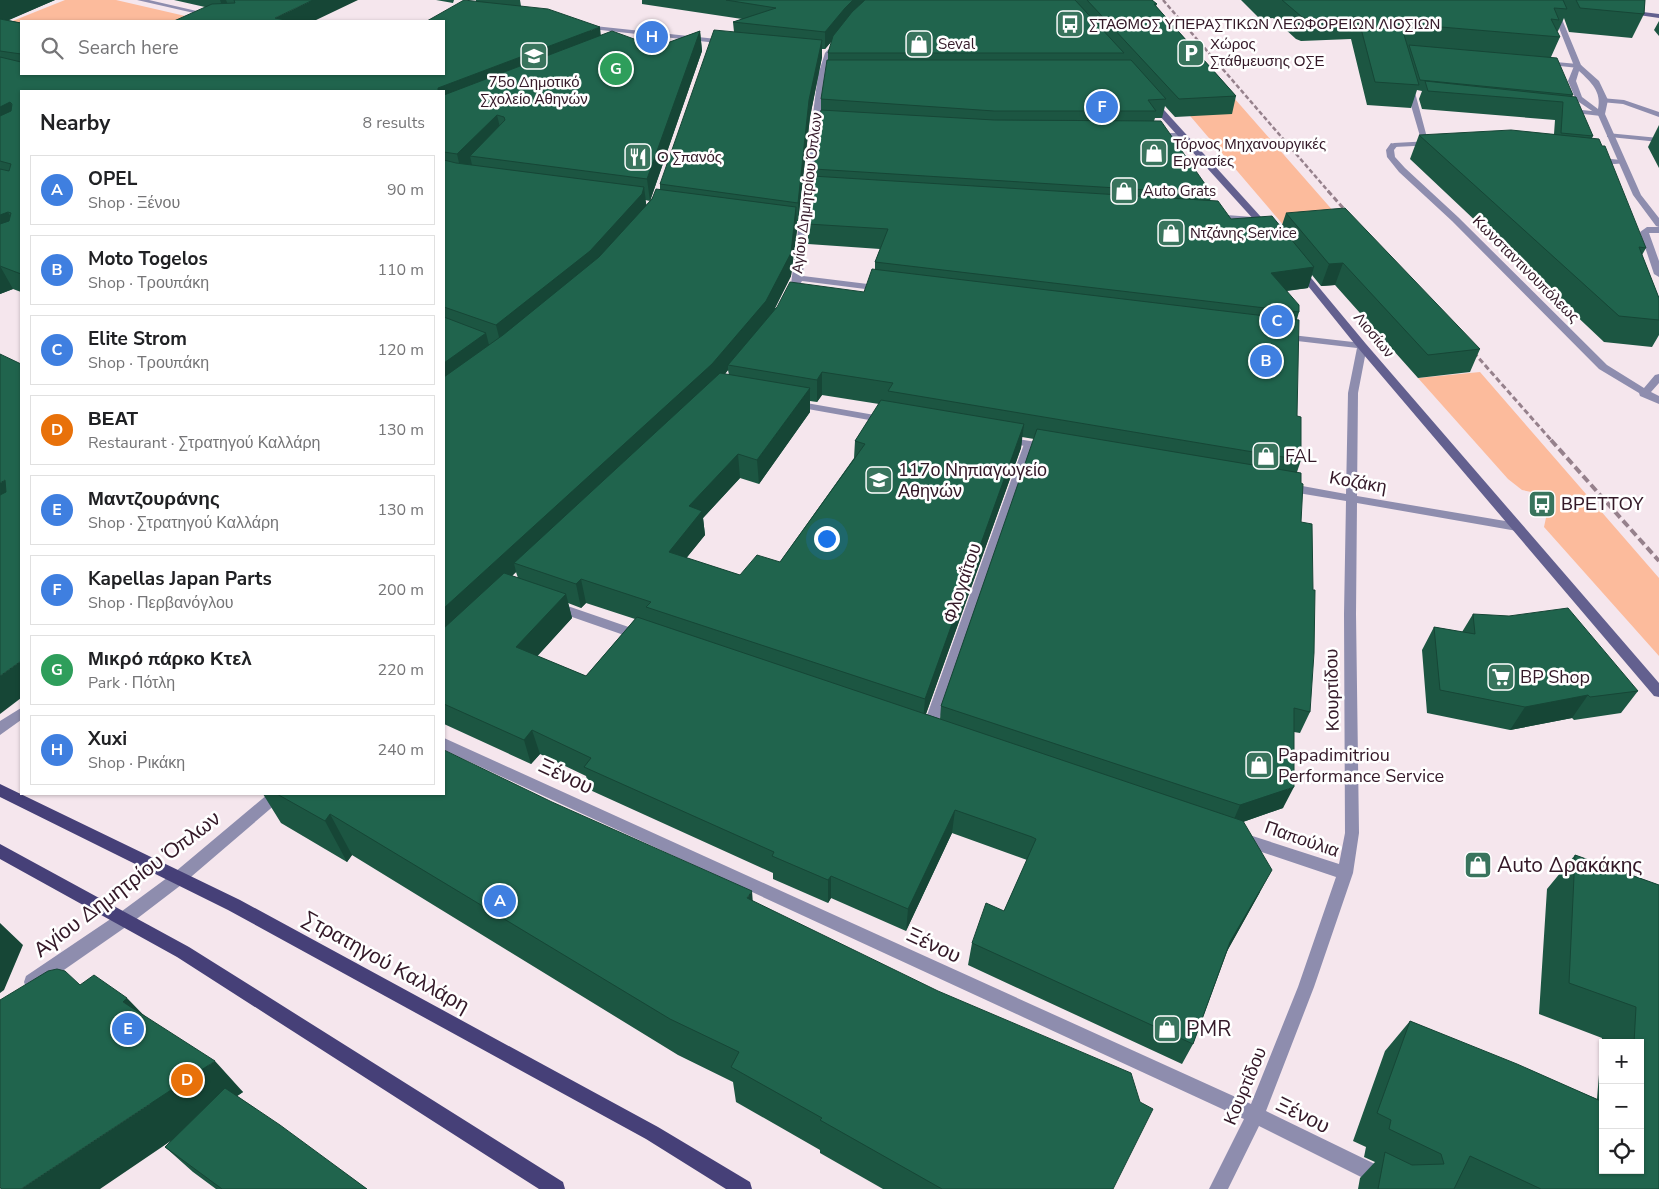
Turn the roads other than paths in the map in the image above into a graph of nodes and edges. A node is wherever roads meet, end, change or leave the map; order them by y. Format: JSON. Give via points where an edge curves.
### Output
{"nodes":[{"id":1,"x":140,"y":0,"type":"edge"},
{"id":2,"x":1552,"y":0,"type":"edge"},
{"id":3,"x":1621,"y":11,"type":"edge"},
{"id":4,"x":229,"y":13,"type":"edge"},
{"id":5,"x":1659,"y":16,"type":"edge"},
{"id":6,"x":218,"y":20,"type":"edge"},
{"id":7,"x":578,"y":27,"type":"edge"},
{"id":8,"x":648,"y":34,"type":"junction"},
{"id":9,"x":843,"y":34,"type":"edge"},
{"id":10,"x":629,"y":41,"type":"edge"},
{"id":11,"x":712,"y":41,"type":"junction"},
{"id":12,"x":731,"y":43,"type":"edge"},
{"id":13,"x":708,"y":50,"type":"edge"},
{"id":14,"x":1531,"y":62,"type":"edge"},
{"id":15,"x":1578,"y":66,"type":"junction"},
{"id":16,"x":1406,"y":76,"type":"edge"},
{"id":17,"x":1412,"y":94,"type":"junction"},
{"id":18,"x":1147,"y":95,"type":"edge"},
{"id":19,"x":1421,"y":95,"type":"edge"},
{"id":20,"x":1604,"y":100,"type":"junction"},
{"id":21,"x":1554,"y":109,"type":"edge"},
{"id":22,"x":1601,"y":114,"type":"junction"},
{"id":23,"x":1659,"y":115,"type":"edge"},
{"id":24,"x":1143,"y":135,"type":"edge"},
{"id":25,"x":1182,"y":135,"type":"junction"},
{"id":26,"x":1610,"y":135,"type":"junction"},
{"id":27,"x":1659,"y":140,"type":"edge"},
{"id":28,"x":1426,"y":143,"type":"junction"},
{"id":29,"x":1436,"y":144,"type":"edge"},
{"id":30,"x":1582,"y":158,"type":"edge"},
{"id":31,"x":1621,"y":162,"type":"junction"},
{"id":32,"x":1205,"y":216,"type":"edge"},
{"id":33,"x":1260,"y":220,"type":"junction"},
{"id":34,"x":1659,"y":224,"type":"edge"},
{"id":35,"x":1659,"y":230,"type":"edge"},
{"id":36,"x":1278,"y":242,"type":"edge"},
{"id":37,"x":1290,"y":257,"type":"edge"},
{"id":38,"x":1659,"y":274,"type":"edge"},
{"id":39,"x":798,"y":278,"type":"junction"},
{"id":40,"x":887,"y":289,"type":"edge"},
{"id":41,"x":791,"y":294,"type":"edge"},
{"id":42,"x":1275,"y":336,"type":"edge"},
{"id":43,"x":1362,"y":346,"type":"junction"},
{"id":44,"x":1659,"y":377,"type":"edge"},
{"id":45,"x":1644,"y":394,"type":"junction"},
{"id":46,"x":1659,"y":401,"type":"edge"},
{"id":47,"x":787,"y":403,"type":"edge"},
{"id":48,"x":894,"y":421,"type":"edge"},
{"id":49,"x":991,"y":437,"type":"edge"},
{"id":50,"x":1030,"y":444,"type":"junction"},
{"id":51,"x":1058,"y":449,"type":"edge"},
{"id":52,"x":1270,"y":485,"type":"edge"},
{"id":53,"x":1352,"y":498,"type":"junction"},
{"id":54,"x":1517,"y":526,"type":"junction"},
{"id":55,"x":546,"y":603,"type":"edge"},
{"id":56,"x":658,"y":641,"type":"edge"},
{"id":57,"x":1659,"y":692,"type":"edge"},
{"id":58,"x":20,"y":714,"type":"edge"},
{"id":59,"x":0,"y":729,"type":"edge"},
{"id":60,"x":928,"y":733,"type":"edge"},
{"id":61,"x":445,"y":744,"type":"edge"},
{"id":62,"x":0,"y":790,"type":"edge"},
{"id":63,"x":277,"y":795,"type":"edge"},
{"id":64,"x":1225,"y":833,"type":"edge"},
{"id":65,"x":0,"y":852,"type":"edge"},
{"id":66,"x":1345,"y":873,"type":"junction"},
{"id":67,"x":180,"y":877,"type":"junction"},
{"id":68,"x":124,"y":919,"type":"junction"},
{"id":69,"x":16,"y":994,"type":"edge"},
{"id":70,"x":1255,"y":1115,"type":"junction"},
{"id":71,"x":556,"y":1189,"type":"edge"},
{"id":72,"x":743,"y":1189,"type":"edge"},
{"id":73,"x":1218,"y":1189,"type":"edge"},
{"id":74,"x":1405,"y":1189,"type":"edge"}],
"edges":[{"from":1,"to":6,"type":"street"},
{"from":2,"to":15,"type":"street"},
{"from":3,"to":5,"type":"main road"},
{"from":4,"to":6,"type":"street"},
{"from":7,"to":8,"type":"street"},
{"from":8,"to":10,"type":"street"},
{"from":8,"to":11,"type":"street"},
{"from":9,"to":39,"type":"street","name":"Αγίου Δημητρίου Όπλων","via":[[823,53],[827,75],[812,191],[798,226]]},
{"from":11,"to":12,"type":"street"},
{"from":11,"to":13,"type":"street"},
{"from":14,"to":15,"type":"street"},
{"from":15,"to":20,"type":"street","via":[[1596,83]]},
{"from":15,"to":22,"type":"street","via":[[1572,81],[1579,98]]},
{"from":16,"to":17,"type":"street"},
{"from":17,"to":19,"type":"street"},
{"from":17,"to":28,"type":"street"},
{"from":18,"to":25,"type":"main road"},
{"from":20,"to":22,"type":"street"},
{"from":20,"to":23,"type":"street","via":[[1624,102]]},
{"from":21,"to":22,"type":"street"},
{"from":22,"to":26,"type":"street"},
{"from":24,"to":25,"type":"street"},
{"from":25,"to":33,"type":"main road"},
{"from":26,"to":27,"type":"street"},
{"from":26,"to":31,"type":"street"},
{"from":28,"to":29,"type":"street"},
{"from":28,"to":45,"type":"street","name":"Κωνσταντινουπόλεως","via":[[1394,145],[1390,150],[1391,156],[1603,366]]},
{"from":30,"to":31,"type":"street"},
{"from":31,"to":34,"type":"street","via":[[1637,194]]},
{"from":32,"to":33,"type":"street"},
{"from":33,"to":36,"type":"main road"},
{"from":35,"to":38,"type":"street","via":[[1647,230],[1644,235]]},
{"from":37,"to":43,"type":"main road","name":"Λιοσίων"},
{"from":39,"to":40,"type":"street"},
{"from":39,"to":41,"type":"street","name":"Αγίου Δημητρίου Όπλων"},
{"from":42,"to":43,"type":"street"},
{"from":43,"to":53,"type":"street","name":"Κουρτίδου","via":[[1353,393]]},
{"from":43,"to":54,"type":"main road","name":"Λιοσίων"},
{"from":44,"to":45,"type":"street"},
{"from":45,"to":46,"type":"street","name":"Κωνσταντινουπόλεως"},
{"from":47,"to":48,"type":"street"},
{"from":49,"to":50,"type":"street"},
{"from":50,"to":51,"type":"street"},
{"from":50,"to":60,"type":"street","name":"Φλογαΐτου"},
{"from":52,"to":53,"type":"street","name":"Κοζάκη"},
{"from":53,"to":54,"type":"street","name":"Κοζάκη"},
{"from":53,"to":66,"type":"street","name":"Κουρτίδου","via":[[1352,833]]},
{"from":54,"to":57,"type":"main road","name":"Λιοσίων"},
{"from":55,"to":56,"type":"street"},
{"from":58,"to":59,"type":"street"},
{"from":61,"to":70,"type":"street","name":"Ξένου"},
{"from":62,"to":67,"type":"main road","name":"Στρατηγού Καλλάρη"},
{"from":63,"to":67,"type":"street","name":"Αγίου Δημητρίου Όπλων"},
{"from":64,"to":66,"type":"street","name":"Παπούλια"},
{"from":65,"to":68,"type":"main road"},
{"from":66,"to":70,"type":"street","name":"Κουρτίδου","via":[[1306,987]]},
{"from":67,"to":68,"type":"street","name":"Αγίου Δημητρίου Όπλων"},
{"from":67,"to":72,"type":"main road","name":"Στρατηγού Καλλάρη","via":[[652,1133]]},
{"from":68,"to":69,"type":"street","name":"Αγίου Δημητρίου Όπλων"},
{"from":68,"to":71,"type":"main road","via":[[184,952]]},
{"from":70,"to":73,"type":"street","name":"Κουρτίδου"},
{"from":70,"to":74,"type":"street","name":"Ξένου"}]}
